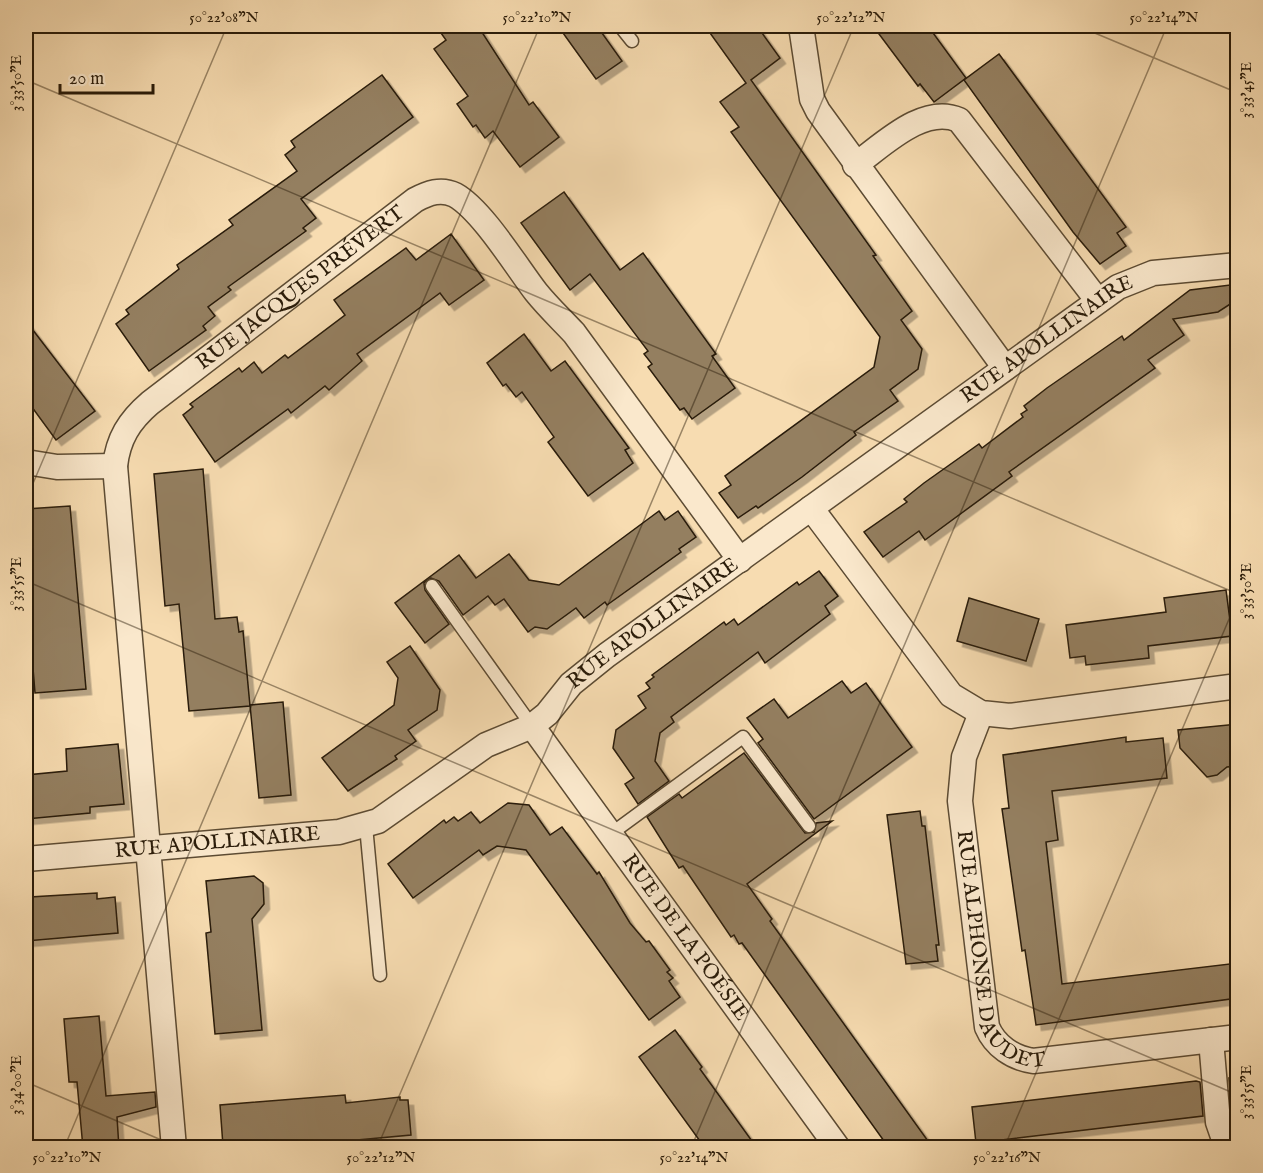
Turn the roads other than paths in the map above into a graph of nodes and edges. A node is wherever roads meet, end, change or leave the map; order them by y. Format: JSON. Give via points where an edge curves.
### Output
{"nodes":[{"id":1,"x":620,"y":26,"type":"edge"},
{"id":2,"x":801,"y":26,"type":"edge"},
{"id":3,"x":632,"y":41,"type":"dead end"},
{"id":4,"x":855,"y":165,"type":"junction"},
{"id":5,"x":1238,"y":265,"type":"edge"},
{"id":6,"x":1098,"y":301,"type":"junction"},
{"id":7,"x":1005,"y":368,"type":"junction"},
{"id":8,"x":26,"y":462,"type":"edge"},
{"id":9,"x":115,"y":466,"type":"junction"},
{"id":10,"x":812,"y":508,"type":"junction"},
{"id":11,"x":740,"y":560,"type":"junction"},
{"id":12,"x":432,"y":586,"type":"dead end"},
{"id":13,"x":1238,"y":686,"type":"edge"},
{"id":14,"x":981,"y":713,"type":"junction"},
{"id":15,"x":532,"y":726,"type":"junction"},
{"id":16,"x":366,"y":826,"type":"junction"},
{"id":17,"x":809,"y":826,"type":"dead end"},
{"id":18,"x":612,"y":833,"type":"junction"},
{"id":19,"x":148,"y":849,"type":"junction"},
{"id":20,"x":26,"y":859,"type":"edge"},
{"id":21,"x":380,"y":975,"type":"dead end"},
{"id":22,"x":1238,"y":1037,"type":"edge"},
{"id":23,"x":1211,"y":1040,"type":"junction"},
{"id":24,"x":174,"y":1148,"type":"edge"},
{"id":25,"x":838,"y":1148,"type":"edge"},
{"id":26,"x":1227,"y":1148,"type":"edge"}],
"edges":[{"from":1,"to":3,"type":"lane"},
{"from":2,"to":4,"type":"street","via":[[812,99]]},
{"from":4,"to":6,"type":"street","via":[[913,124],[945,117],[959,120]]},
{"from":4,"to":7,"type":"street"},
{"from":5,"to":6,"type":"street","name":"RUE APOLLINAIRE","via":[[1141,275]]},
{"from":6,"to":7,"type":"street","name":"RUE APOLLINAIRE"},
{"from":7,"to":10,"type":"street","name":"RUE APOLLINAIRE"},
{"from":8,"to":9,"type":"street","via":[[57,467]]},
{"from":9,"to":11,"type":"street","name":"RUE JACQUES PRÉVERT","via":[[123,434],[150,403],[416,200],[444,192],[455,195],[474,210],[573,333]]},
{"from":9,"to":19,"type":"street","name":"RUE JACQUES PRÉVERT"},
{"from":10,"to":11,"type":"street","name":"RUE APOLLINAIRE"},
{"from":10,"to":14,"type":"street","via":[[946,690]]},
{"from":11,"to":15,"type":"street","name":"RUE APOLLINAIRE","via":[[579,677]]},
{"from":12,"to":15,"type":"lane"},
{"from":13,"to":14,"type":"street","via":[[1010,716]]},
{"from":14,"to":23,"type":"street","name":"RUE ALPHONSE DAUDET","via":[[964,757],[960,801],[990,1035],[1015,1056],[1034,1061]]},
{"from":15,"to":16,"type":"street","name":"RUE APOLLINAIRE","via":[[486,745],[401,807]]},
{"from":15,"to":18,"type":"street","name":"RUE DE LA POÉSIE"},
{"from":16,"to":19,"type":"street","name":"RUE APOLLINAIRE","via":[[339,832]]},
{"from":16,"to":21,"type":"lane"},
{"from":17,"to":18,"type":"lane","via":[[743,736]]},
{"from":18,"to":25,"type":"street","name":"RUE DE LA POÉSIE"},
{"from":19,"to":20,"type":"street","name":"RUE APOLLINAIRE"},
{"from":19,"to":24,"type":"street","name":"RUE JACQUES PRÉVERT"},
{"from":22,"to":23,"type":"street","name":"RUE ALPHONSE DAUDET"},
{"from":23,"to":26,"type":"street","via":[[1218,1122]]}]}
